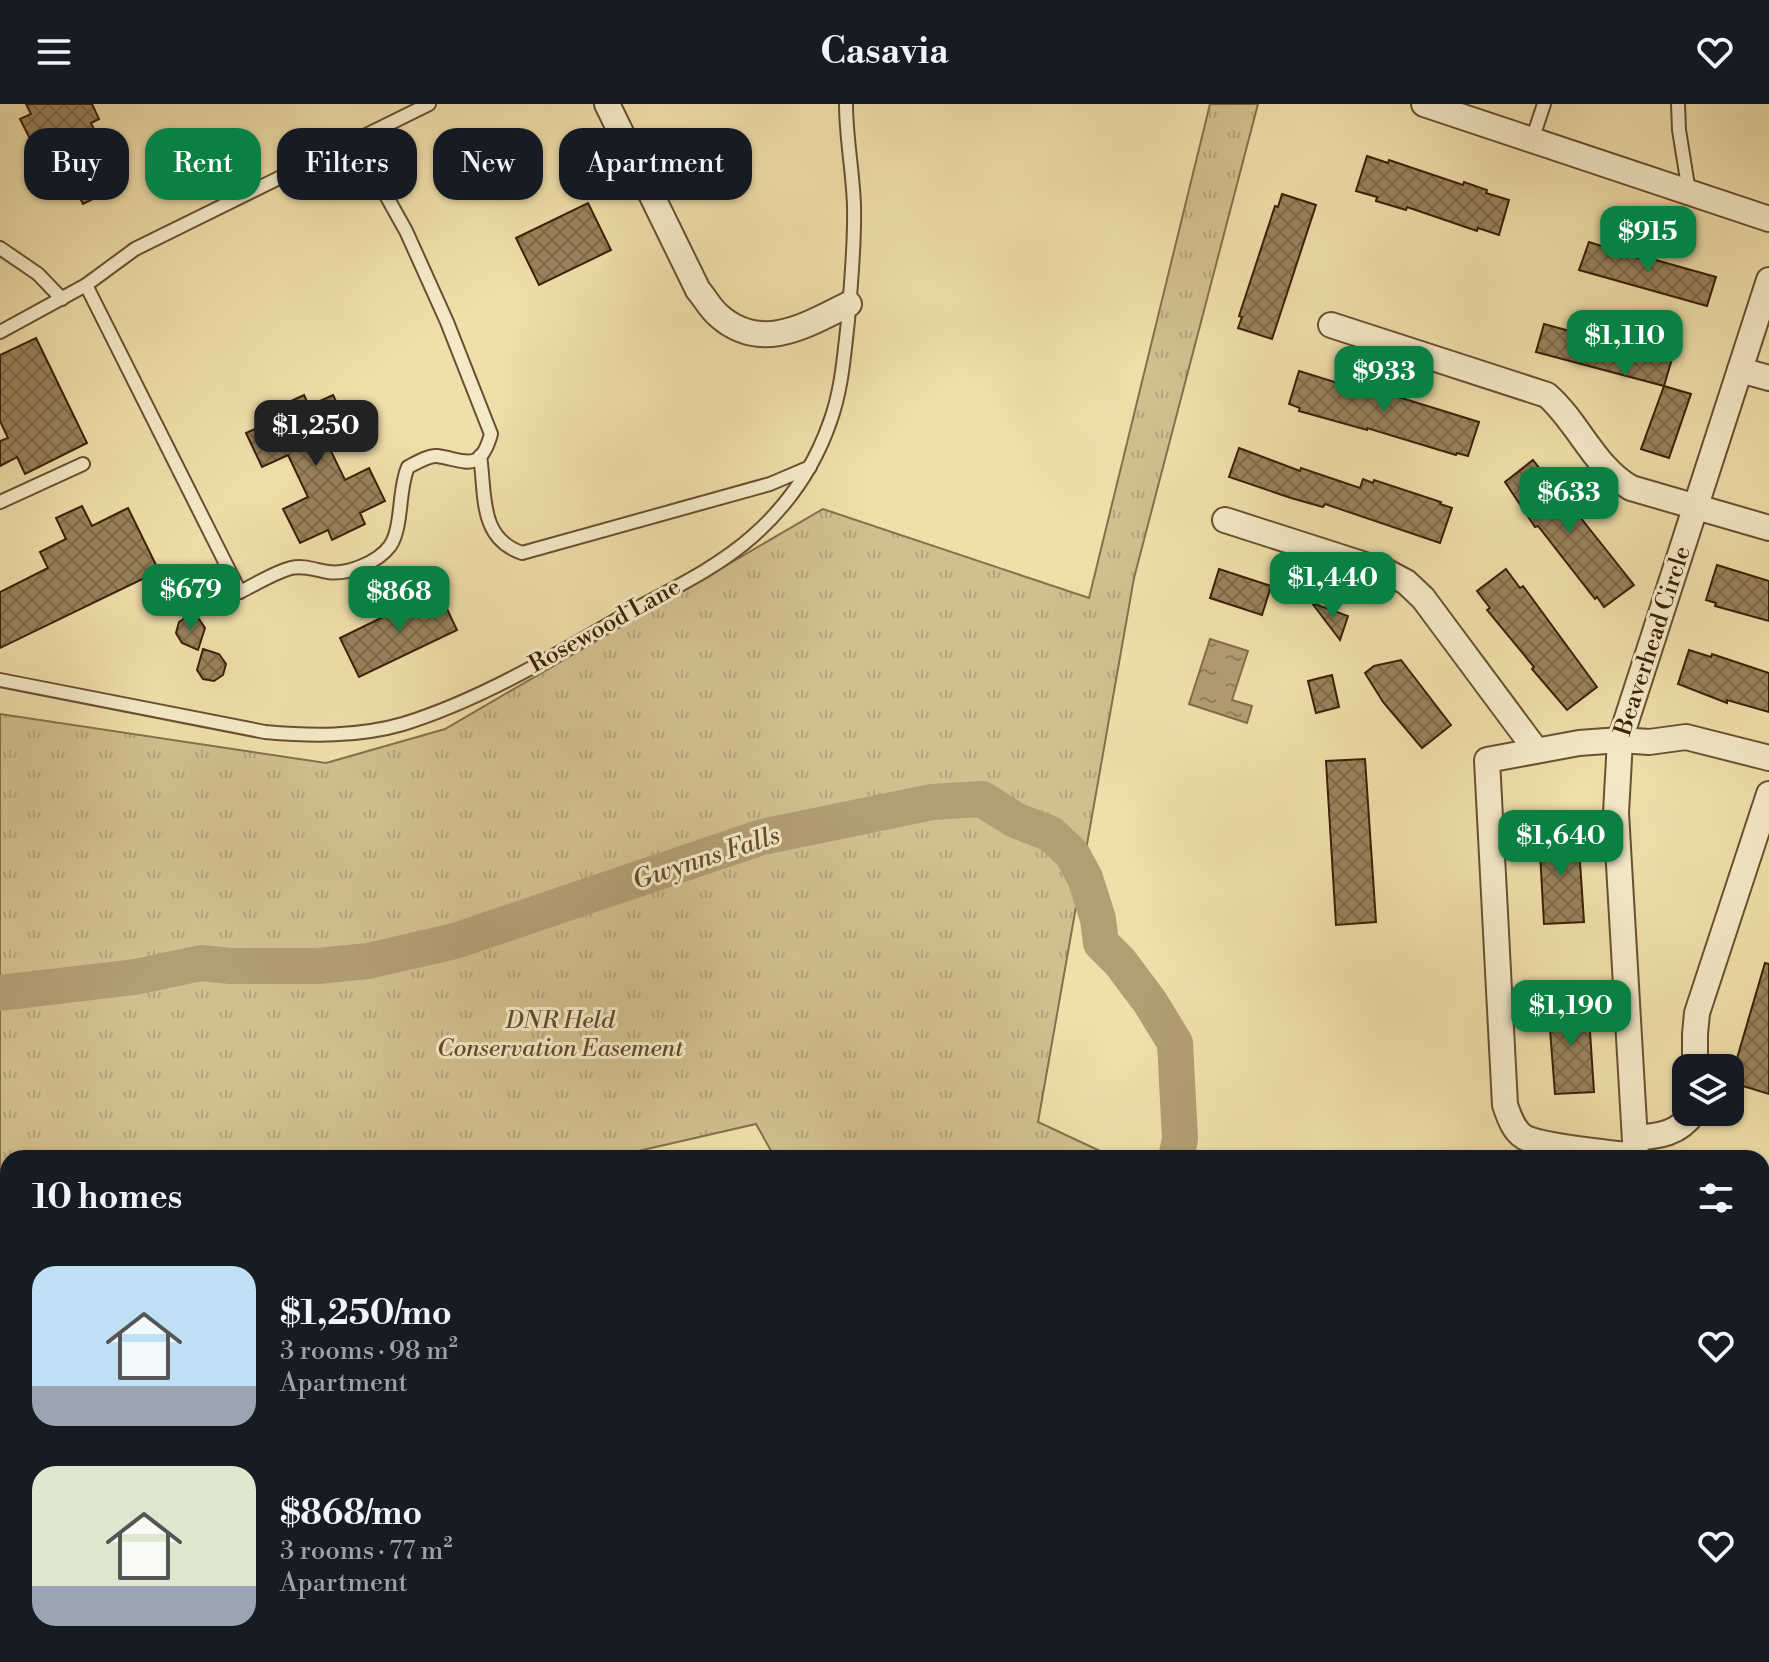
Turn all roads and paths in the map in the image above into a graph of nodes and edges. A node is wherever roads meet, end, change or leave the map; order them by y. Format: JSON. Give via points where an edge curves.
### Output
{"nodes":[{"id":1,"x":429,"y":104,"type":"edge"},
{"id":2,"x":607,"y":104,"type":"edge"},
{"id":3,"x":846,"y":104,"type":"edge"},
{"id":4,"x":1424,"y":104,"type":"edge"},
{"id":5,"x":1544,"y":104,"type":"edge"},
{"id":6,"x":1678,"y":104,"type":"edge"},
{"id":7,"x":380,"y":128,"type":"edge"},
{"id":8,"x":1532,"y":140,"type":"junction"},
{"id":9,"x":277,"y":179,"type":"edge"},
{"id":10,"x":1689,"y":192,"type":"junction"},
{"id":11,"x":389,"y":200,"type":"edge"},
{"id":12,"x":1769,"y":219,"type":"edge"},
{"id":13,"x":0,"y":248,"type":"edge"},
{"id":14,"x":1769,"y":280,"type":"edge"},
{"id":15,"x":86,"y":285,"type":"junction"},
{"id":16,"x":62,"y":299,"type":"junction"},
{"id":17,"x":849,"y":304,"type":"junction"},
{"id":18,"x":1331,"y":325,"type":"dead end"},
{"id":19,"x":0,"y":332,"type":"edge"},
{"id":20,"x":1740,"y":370,"type":"junction"},
{"id":21,"x":1769,"y":378,"type":"edge"},
{"id":22,"x":480,"y":456,"type":"junction"},
{"id":23,"x":83,"y":464,"type":"dead end"},
{"id":24,"x":810,"y":467,"type":"junction"},
{"id":25,"x":0,"y":502,"type":"edge"},
{"id":26,"x":1696,"y":506,"type":"junction"},
{"id":27,"x":1225,"y":520,"type":"dead end"},
{"id":28,"x":1769,"y":528,"type":"edge"},
{"id":29,"x":0,"y":680,"type":"edge"},
{"id":30,"x":1620,"y":740,"type":"junction"},
{"id":31,"x":1536,"y":750,"type":"junction"},
{"id":32,"x":1769,"y":758,"type":"edge"},
{"id":33,"x":1769,"y":794,"type":"edge"},
{"id":34,"x":1695,"y":1054,"type":"edge"},
{"id":35,"x":1682,"y":1126,"type":"edge"},
{"id":36,"x":1628,"y":1150,"type":"edge"},
{"id":37,"x":1636,"y":1150,"type":"edge"},
{"id":38,"x":1638,"y":1150,"type":"edge"}],
"edges":[{"from":1,"to":7,"type":"lane"},
{"from":2,"to":17,"type":"street","via":[[698,290],[718,315],[742,330],[775,335]]},
{"from":3,"to":17,"type":"lane","name":"Rosewood Lane","via":[[854,204]]},
{"from":4,"to":8,"type":"street"},
{"from":5,"to":8,"type":"lane"},
{"from":6,"to":10,"type":"lane"},
{"from":8,"to":10,"type":"street"},
{"from":9,"to":15,"type":"lane","via":[[135,249]]},
{"from":10,"to":12,"type":"street"},
{"from":11,"to":22,"type":"lane","via":[[491,434]]},
{"from":13,"to":16,"type":"lane","via":[[38,274]]},
{"from":14,"to":20,"type":"street","name":"Beaverhead Circle"},
{"from":15,"to":16,"type":"lane"},
{"from":15,"to":22,"type":"lane","via":[[240,592],[292,568],[343,572],[372,560],[391,545],[408,467],[435,456],[464,464]]},
{"from":16,"to":19,"type":"lane"},
{"from":17,"to":24,"type":"lane","name":"Rosewood Lane","via":[[842,381]]},
{"from":18,"to":26,"type":"street","via":[[1547,395],[1616,479]]},
{"from":20,"to":21,"type":"street"},
{"from":20,"to":26,"type":"street","name":"Beaverhead Circle"},
{"from":22,"to":24,"type":"lane","via":[[491,528],[507,548],[522,553],[756,489]]},
{"from":23,"to":25,"type":"lane"},
{"from":24,"to":29,"type":"lane","name":"Rosewood Lane","via":[[754,535],[717,563],[558,653],[401,724],[307,736],[265,732]]},
{"from":26,"to":28,"type":"street"},
{"from":26,"to":30,"type":"street","name":"Beaverhead Circle"},
{"from":27,"to":31,"type":"street","via":[[1406,582]]},
{"from":30,"to":31,"type":"street"},
{"from":30,"to":32,"type":"street","via":[[1686,737]]},
{"from":30,"to":37,"type":"street","name":"Beaverhead Circle","via":[[1616,813]]},
{"from":31,"to":36,"type":"street","via":[[1487,760],[1505,1105],[1525,1137]]},
{"from":33,"to":34,"type":"street","via":[[1697,1013]]},
{"from":35,"to":38,"type":"street"}]}
